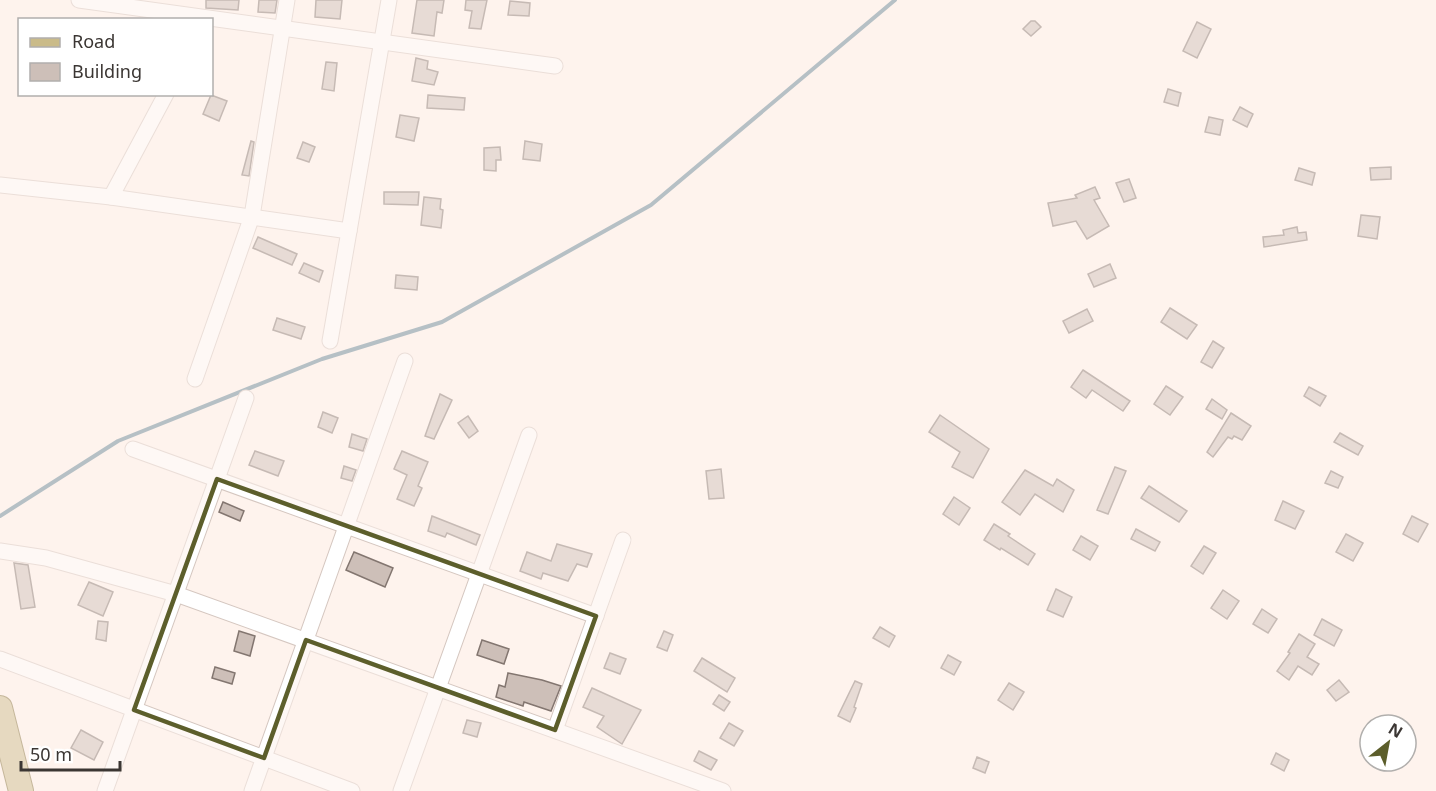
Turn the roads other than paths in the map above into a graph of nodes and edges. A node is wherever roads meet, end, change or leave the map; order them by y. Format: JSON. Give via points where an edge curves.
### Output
{"nodes":[{"id":1,"x":80,"y":0,"type":"edge"},
{"id":2,"x":287,"y":0,"type":"edge"},
{"id":3,"x":389,"y":0,"type":"edge"},
{"id":4,"x":189,"y":12,"type":"edge"},
{"id":5,"x":284,"y":28,"type":"junction"},
{"id":6,"x":382,"y":42,"type":"junction"},
{"id":7,"x":555,"y":66,"type":"dead end"},
{"id":8,"x":165,"y":96,"type":"edge"},
{"id":9,"x":0,"y":185,"type":"edge"},
{"id":10,"x":111,"y":196,"type":"junction"},
{"id":11,"x":252,"y":216,"type":"junction"},
{"id":12,"x":349,"y":231,"type":"junction"},
{"id":13,"x":330,"y":341,"type":"dead end"},
{"id":14,"x":405,"y":361,"type":"dead end"},
{"id":15,"x":195,"y":379,"type":"dead end"},
{"id":16,"x":246,"y":398,"type":"dead end"},
{"id":17,"x":529,"y":435,"type":"dead end"},
{"id":18,"x":133,"y":449,"type":"dead end"},
{"id":19,"x":217,"y":479,"type":"junction"},
{"id":20,"x":346,"y":526,"type":"junction"},
{"id":21,"x":623,"y":540,"type":"dead end"},
{"id":22,"x":0,"y":551,"type":"edge"},
{"id":23,"x":479,"y":574,"type":"junction"},
{"id":24,"x":176,"y":594,"type":"junction"},
{"id":25,"x":596,"y":616,"type":"junction"},
{"id":26,"x":306,"y":640,"type":"junction"},
{"id":27,"x":0,"y":659,"type":"edge"},
{"id":28,"x":438,"y":688,"type":"junction"},
{"id":29,"x":0,"y":708,"type":"edge"},
{"id":30,"x":134,"y":710,"type":"junction"},
{"id":31,"x":555,"y":730,"type":"junction"},
{"id":32,"x":264,"y":758,"type":"junction"},
{"id":33,"x":21,"y":791,"type":"edge"},
{"id":34,"x":105,"y":791,"type":"edge"},
{"id":35,"x":252,"y":791,"type":"edge"},
{"id":36,"x":352,"y":791,"type":"edge"},
{"id":37,"x":401,"y":791,"type":"edge"},
{"id":38,"x":723,"y":791,"type":"edge"}],
"edges":[{"from":1,"to":4,"type":"street"},
{"from":2,"to":5,"type":"street"},
{"from":3,"to":6,"type":"street"},
{"from":4,"to":5,"type":"street"},
{"from":5,"to":6,"type":"street"},
{"from":5,"to":11,"type":"street"},
{"from":6,"to":7,"type":"street"},
{"from":6,"to":12,"type":"street"},
{"from":8,"to":10,"type":"street"},
{"from":9,"to":10,"type":"street"},
{"from":10,"to":11,"type":"street"},
{"from":11,"to":12,"type":"street"},
{"from":11,"to":15,"type":"street"},
{"from":12,"to":13,"type":"street"},
{"from":14,"to":20,"type":"street"},
{"from":16,"to":19,"type":"street"},
{"from":17,"to":23,"type":"street"},
{"from":18,"to":19,"type":"street"},
{"from":19,"to":20,"type":"street"},
{"from":19,"to":24,"type":"street"},
{"from":20,"to":23,"type":"street"},
{"from":20,"to":26,"type":"street"},
{"from":21,"to":25,"type":"street"},
{"from":22,"to":24,"type":"street","via":[[46,558]]},
{"from":23,"to":25,"type":"street"},
{"from":23,"to":28,"type":"street"},
{"from":24,"to":26,"type":"street"},
{"from":24,"to":30,"type":"street"},
{"from":25,"to":31,"type":"street"},
{"from":26,"to":28,"type":"street"},
{"from":26,"to":32,"type":"street"},
{"from":27,"to":30,"type":"street"},
{"from":28,"to":31,"type":"street"},
{"from":28,"to":37,"type":"street"},
{"from":29,"to":33,"type":"main road"},
{"from":30,"to":32,"type":"street"},
{"from":30,"to":34,"type":"street"},
{"from":31,"to":38,"type":"street"},
{"from":32,"to":35,"type":"street"},
{"from":32,"to":36,"type":"street"}]}
